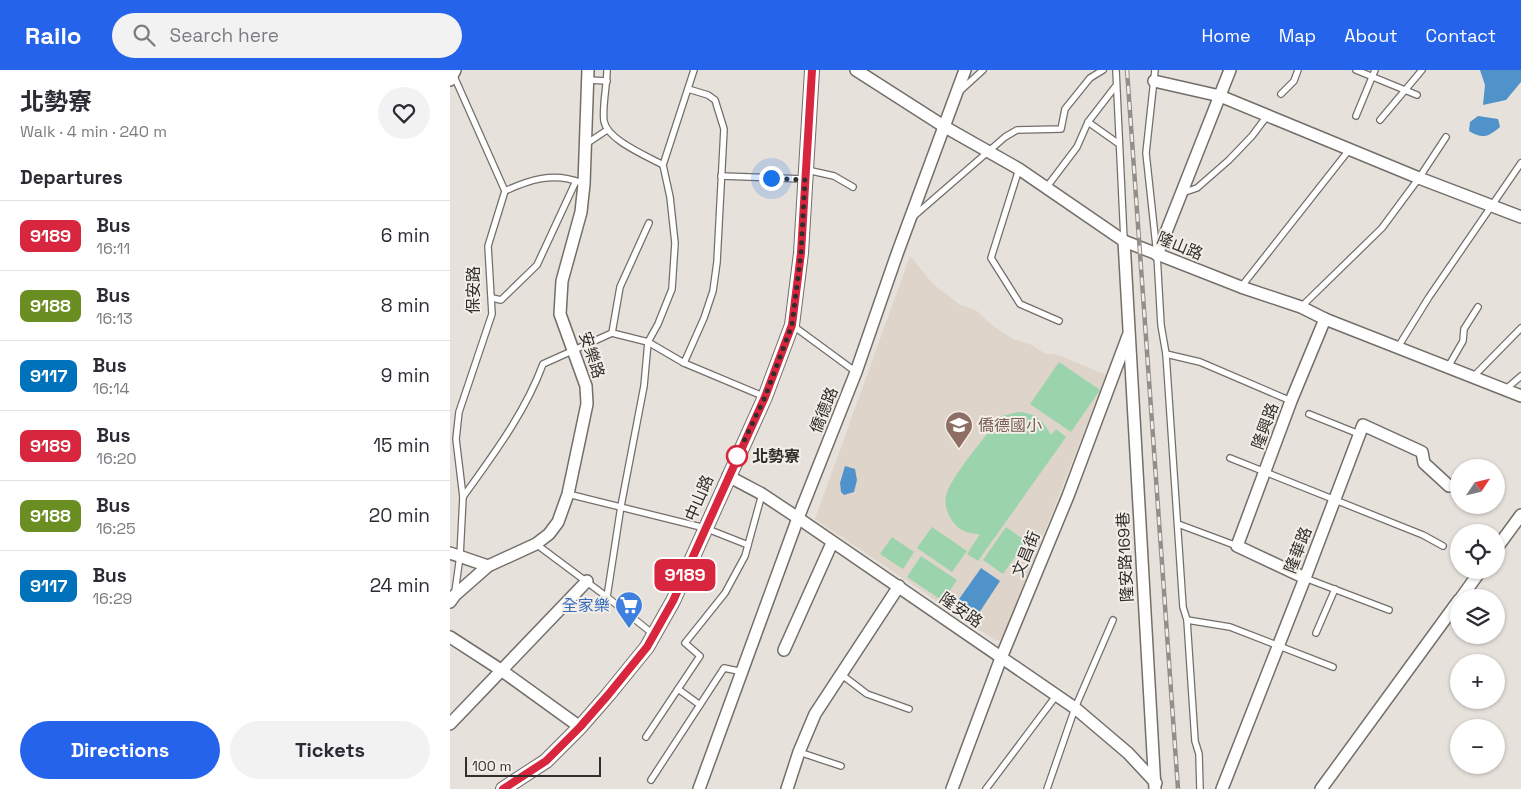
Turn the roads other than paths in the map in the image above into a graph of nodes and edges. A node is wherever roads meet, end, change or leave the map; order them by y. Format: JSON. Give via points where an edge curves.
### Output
{"nodes":[{"id":1,"x":607,"y":70,"type":"edge"},
{"id":2,"x":694,"y":70,"type":"edge"},
{"id":3,"x":812,"y":70,"type":"edge"},
{"id":4,"x":856,"y":70,"type":"edge"},
{"id":5,"x":966,"y":70,"type":"edge"},
{"id":6,"x":983,"y":70,"type":"edge"},
{"id":7,"x":1103,"y":70,"type":"edge"},
{"id":8,"x":1116,"y":70,"type":"edge"},
{"id":9,"x":1230,"y":70,"type":"edge"},
{"id":10,"x":1298,"y":70,"type":"edge"},
{"id":11,"x":1356,"y":70,"type":"edge"},
{"id":12,"x":1375,"y":70,"type":"edge"},
{"id":13,"x":1422,"y":70,"type":"edge"},
{"id":14,"x":453,"y":75,"type":"edge"},
{"id":15,"x":588,"y":75,"type":"edge"},
{"id":16,"x":1155,"y":75,"type":"edge"},
{"id":17,"x":1372,"y":77,"type":"junction"},
{"id":18,"x":607,"y":81,"type":"junction"},
{"id":19,"x":1116,"y":87,"type":"junction"},
{"id":20,"x":688,"y":89,"type":"junction"},
{"id":21,"x":1405,"y":90,"type":"junction"},
{"id":22,"x":957,"y":94,"type":"junction"},
{"id":23,"x":1281,"y":94,"type":"dead end"},
{"id":24,"x":1417,"y":95,"type":"dead end"},
{"id":25,"x":1220,"y":96,"type":"junction"},
{"id":26,"x":1267,"y":116,"type":"junction"},
{"id":27,"x":1356,"y":116,"type":"dead end"},
{"id":28,"x":1380,"y":120,"type":"dead end"},
{"id":29,"x":1088,"y":122,"type":"junction"},
{"id":30,"x":945,"y":128,"type":"junction"},
{"id":31,"x":606,"y":130,"type":"junction"},
{"id":32,"x":1446,"y":137,"type":"dead end"},
{"id":33,"x":1119,"y":144,"type":"junction"},
{"id":34,"x":585,"y":145,"type":"junction"},
{"id":35,"x":1349,"y":150,"type":"junction"},
{"id":36,"x":986,"y":152,"type":"junction"},
{"id":37,"x":1521,"y":163,"type":"edge"},
{"id":38,"x":662,"y":165,"type":"junction"},
{"id":39,"x":1020,"y":169,"type":"junction"},
{"id":40,"x":805,"y":174,"type":"junction"},
{"id":41,"x":721,"y":176,"type":"junction"},
{"id":42,"x":1419,"y":178,"type":"junction"},
{"id":43,"x":580,"y":182,"type":"junction"},
{"id":44,"x":854,"y":187,"type":"dead end"},
{"id":45,"x":1046,"y":188,"type":"junction"},
{"id":46,"x":505,"y":191,"type":"junction"},
{"id":47,"x":1182,"y":193,"type":"junction"},
{"id":48,"x":1492,"y":205,"type":"junction"},
{"id":49,"x":1521,"y":217,"type":"edge"},
{"id":50,"x":910,"y":220,"type":"junction"},
{"id":51,"x":649,"y":223,"type":"dead end"},
{"id":52,"x":1124,"y":241,"type":"junction"},
{"id":53,"x":1157,"y":256,"type":"junction"},
{"id":54,"x":1241,"y":288,"type":"junction"},
{"id":55,"x":492,"y":298,"type":"junction"},
{"id":56,"x":1301,"y":306,"type":"junction"},
{"id":57,"x":1478,"y":307,"type":"dead end"},
{"id":58,"x":1325,"y":319,"type":"junction"},
{"id":59,"x":1059,"y":321,"type":"dead end"},
{"id":60,"x":792,"y":325,"type":"junction"},
{"id":61,"x":1521,"y":328,"type":"edge"},
{"id":62,"x":1129,"y":332,"type":"junction"},
{"id":63,"x":612,"y":333,"type":"junction"},
{"id":64,"x":648,"y":342,"type":"junction"},
{"id":65,"x":1398,"y":347,"type":"junction"},
{"id":66,"x":573,"y":352,"type":"junction"},
{"id":67,"x":1166,"y":354,"type":"junction"},
{"id":68,"x":684,"y":363,"type":"junction"},
{"id":69,"x":1448,"y":366,"type":"junction"},
{"id":70,"x":856,"y":372,"type":"junction"},
{"id":71,"x":1521,"y":376,"type":"edge"},
{"id":72,"x":1473,"y":377,"type":"junction"},
{"id":73,"x":1506,"y":389,"type":"junction"},
{"id":74,"x":1521,"y":396,"type":"edge"},
{"id":75,"x":765,"y":397,"type":"junction"},
{"id":76,"x":1291,"y":401,"type":"junction"},
{"id":77,"x":1309,"y":414,"type":"dead end"},
{"id":78,"x":1359,"y":434,"type":"junction"},
{"id":79,"x":1230,"y":458,"type":"dead end"},
{"id":80,"x":1266,"y":471,"type":"junction"},
{"id":81,"x":728,"y":476,"type":"junction"},
{"id":82,"x":1449,"y":486,"type":"dead end"},
{"id":83,"x":568,"y":494,"type":"junction"},
{"id":84,"x":762,"y":494,"type":"junction"},
{"id":85,"x":463,"y":497,"type":"junction"},
{"id":86,"x":1335,"y":500,"type":"junction"},
{"id":87,"x":621,"y":506,"type":"junction"},
{"id":88,"x":1521,"y":515,"type":"edge"},
{"id":89,"x":798,"y":518,"type":"junction"},
{"id":90,"x":1178,"y":524,"type":"junction"},
{"id":91,"x":705,"y":528,"type":"junction"},
{"id":92,"x":1505,"y":537,"type":"edge"},
{"id":93,"x":832,"y":543,"type":"junction"},
{"id":94,"x":536,"y":544,"type":"junction"},
{"id":95,"x":748,"y":546,"type":"junction"},
{"id":96,"x":1236,"y":546,"type":"junction"},
{"id":97,"x":1443,"y":546,"type":"dead end"},
{"id":98,"x":455,"y":555,"type":"edge"},
{"id":99,"x":488,"y":566,"type":"junction"},
{"id":100,"x":1305,"y":578,"type":"junction"},
{"id":101,"x":587,"y":582,"type":"junction"},
{"id":102,"x":898,"y":586,"type":"junction"},
{"id":103,"x":1334,"y":589,"type":"junction"},
{"id":104,"x":607,"y":596,"type":"junction"},
{"id":105,"x":453,"y":598,"type":"edge"},
{"id":106,"x":1389,"y":610,"type":"dead end"},
{"id":107,"x":1450,"y":613,"type":"edge"},
{"id":108,"x":1113,"y":620,"type":"dead end"},
{"id":109,"x":1187,"y":620,"type":"junction"},
{"id":110,"x":1316,"y":633,"type":"dead end"},
{"id":111,"x":654,"y":634,"type":"junction"},
{"id":112,"x":450,"y":637,"type":"edge"},
{"id":113,"x":1278,"y":645,"type":"junction"},
{"id":114,"x":784,"y":650,"type":"dead end"},
{"id":115,"x":1001,"y":658,"type":"junction"},
{"id":116,"x":1334,"y":667,"type":"dead end"},
{"id":117,"x":501,"y":670,"type":"junction"},
{"id":118,"x":742,"y":672,"type":"junction"},
{"id":119,"x":842,"y":675,"type":"junction"},
{"id":120,"x":678,"y":689,"type":"junction"},
{"id":121,"x":1056,"y":696,"type":"junction"},
{"id":122,"x":700,"y":705,"type":"junction"},
{"id":123,"x":1075,"y":708,"type":"junction"},
{"id":124,"x":909,"y":709,"type":"dead end"},
{"id":125,"x":450,"y":724,"type":"edge"},
{"id":126,"x":580,"y":727,"type":"junction"},
{"id":127,"x":646,"y":737,"type":"dead end"},
{"id":128,"x":799,"y":752,"type":"junction"},
{"id":129,"x":841,"y":766,"type":"dead end"},
{"id":130,"x":651,"y":780,"type":"dead end"},
{"id":131,"x":1156,"y":786,"type":"edge"},
{"id":132,"x":503,"y":789,"type":"edge"},
{"id":133,"x":698,"y":789,"type":"edge"},
{"id":134,"x":787,"y":789,"type":"edge"},
{"id":135,"x":952,"y":789,"type":"edge"},
{"id":136,"x":986,"y":789,"type":"edge"},
{"id":137,"x":1047,"y":789,"type":"edge"},
{"id":138,"x":1200,"y":789,"type":"edge"},
{"id":139,"x":1222,"y":789,"type":"edge"},
{"id":140,"x":1321,"y":789,"type":"edge"}],
"edges":[{"from":1,"to":18,"type":"lane"},
{"from":2,"to":20,"type":"lane"},
{"from":3,"to":40,"type":"street","name":"中山路"},
{"from":4,"to":30,"type":"street","name":"隆山路"},
{"from":5,"to":22,"type":"street","name":"僑德路"},
{"from":6,"to":22,"type":"lane"},
{"from":7,"to":36,"type":"lane","via":[[1090,78],[1065,109],[1061,130],[1017,130]]},
{"from":8,"to":19,"type":"lane"},
{"from":9,"to":25,"type":"street"},
{"from":10,"to":23,"type":"lane","via":[[1294,81]]},
{"from":11,"to":17,"type":"lane"},
{"from":12,"to":17,"type":"lane"},
{"from":13,"to":21,"type":"lane"},
{"from":14,"to":46,"type":"lane"},
{"from":15,"to":18,"type":"lane"},
{"from":15,"to":34,"type":"street","name":"安樂路"},
{"from":16,"to":25,"type":"street"},
{"from":16,"to":53,"type":"lane","via":[[1146,152]]},
{"from":17,"to":21,"type":"lane"},
{"from":17,"to":27,"type":"lane"},
{"from":18,"to":31,"type":"lane"},
{"from":19,"to":29,"type":"lane"},
{"from":19,"to":33,"type":"lane"},
{"from":20,"to":38,"type":"lane"},
{"from":20,"to":41,"type":"lane","via":[[708,94],[715,100],[724,129]]},
{"from":21,"to":24,"type":"lane"},
{"from":21,"to":28,"type":"lane"},
{"from":22,"to":30,"type":"street","name":"僑德路"},
{"from":25,"to":26,"type":"street"},
{"from":25,"to":47,"type":"street"},
{"from":26,"to":35,"type":"street"},
{"from":26,"to":47,"type":"lane","via":[[1229,160],[1197,188]]},
{"from":29,"to":33,"type":"lane"},
{"from":29,"to":45,"type":"lane","via":[[1077,147]]},
{"from":30,"to":36,"type":"street","name":"隆山路"},
{"from":30,"to":50,"type":"street","name":"僑德路"},
{"from":31,"to":34,"type":"lane"},
{"from":31,"to":38,"type":"lane","via":[[615,139]]},
{"from":32,"to":42,"type":"lane"},
{"from":33,"to":52,"type":"lane"},
{"from":34,"to":43,"type":"street","name":"安樂路"},
{"from":35,"to":42,"type":"street"},
{"from":35,"to":54,"type":"lane"},
{"from":36,"to":39,"type":"street","name":"隆山路"},
{"from":36,"to":50,"type":"lane"},
{"from":37,"to":48,"type":"lane"},
{"from":38,"to":64,"type":"lane","via":[[670,197],[675,243],[672,289]]},
{"from":39,"to":45,"type":"street","name":"隆山路"},
{"from":39,"to":59,"type":"lane","via":[[991,258],[1020,304]]},
{"from":40,"to":41,"type":"lane"},
{"from":40,"to":44,"type":"lane","via":[[834,176]]},
{"from":40,"to":60,"type":"street","name":"中山路","via":[[801,253]]},
{"from":41,"to":68,"type":"lane","via":[[713,291]]},
{"from":42,"to":48,"type":"street"},
{"from":42,"to":56,"type":"lane","via":[[1382,228]]},
{"from":43,"to":46,"type":"lane","via":[[557,176],[523,183]]},
{"from":43,"to":55,"type":"lane","via":[[537,265],[501,300]]},
{"from":43,"to":66,"type":"street","name":"安樂路","via":[[581,212],[562,281],[560,314]]},
{"from":45,"to":52,"type":"street","name":"隆山路"},
{"from":46,"to":55,"type":"lane","name":"保安路","via":[[488,246]]},
{"from":47,"to":53,"type":"street"},
{"from":48,"to":49,"type":"street"},
{"from":48,"to":65,"type":"lane","via":[[1428,297]]},
{"from":50,"to":70,"type":"street","name":"僑德路"},
{"from":51,"to":63,"type":"lane","via":[[620,287]]},
{"from":52,"to":53,"type":"street","name":"隆山路"},
{"from":52,"to":62,"type":"street","name":"隆安路169巷"},
{"from":53,"to":54,"type":"street","name":"隆山路"},
{"from":53,"to":67,"type":"lane"},
{"from":54,"to":56,"type":"street","name":"隆山路"},
{"from":55,"to":85,"type":"lane","name":"保安路","via":[[492,314],[459,412],[456,438]]},
{"from":56,"to":58,"type":"street","name":"隆山路"},
{"from":57,"to":69,"type":"lane","via":[[1464,329],[1463,341]]},
{"from":58,"to":65,"type":"street","name":"隆山路"},
{"from":58,"to":76,"type":"street","name":"隆興路"},
{"from":60,"to":70,"type":"lane"},
{"from":60,"to":75,"type":"street","name":"中山路"},
{"from":61,"to":72,"type":"lane"},
{"from":62,"to":115,"type":"street","name":"文昌街","via":[[1068,496]]},
{"from":62,"to":131,"type":"street","name":"隆安路169巷"},
{"from":63,"to":64,"type":"lane"},
{"from":63,"to":66,"type":"lane"},
{"from":64,"to":68,"type":"lane"},
{"from":64,"to":87,"type":"lane","via":[[644,386]]},
{"from":65,"to":69,"type":"street","name":"隆山路"},
{"from":66,"to":83,"type":"street","name":"安樂路","via":[[586,386],[587,404]]},
{"from":66,"to":85,"type":"lane","via":[[543,364],[538,380],[502,442]]},
{"from":67,"to":76,"type":"lane","via":[[1200,362]]},
{"from":67,"to":90,"type":"lane"},
{"from":68,"to":75,"type":"lane"},
{"from":69,"to":72,"type":"street","name":"隆山路"},
{"from":70,"to":89,"type":"street","name":"僑德路"},
{"from":71,"to":73,"type":"lane"},
{"from":72,"to":73,"type":"street","name":"隆山路"},
{"from":73,"to":74,"type":"street","name":"隆山路"},
{"from":75,"to":81,"type":"street","name":"中山路"},
{"from":76,"to":80,"type":"street","name":"隆興路"},
{"from":77,"to":78,"type":"lane"},
{"from":78,"to":82,"type":"street","via":[[1363,425],[1422,452],[1424,464]]},
{"from":78,"to":86,"type":"street","name":"隆華路"},
{"from":79,"to":80,"type":"lane"},
{"from":80,"to":86,"type":"lane"},
{"from":80,"to":96,"type":"street","name":"隆興路"},
{"from":81,"to":84,"type":"street","name":"隆安路"},
{"from":81,"to":91,"type":"street","name":"中山路"},
{"from":83,"to":87,"type":"lane"},
{"from":83,"to":94,"type":"street","name":"安樂路","via":[[558,522]]},
{"from":84,"to":89,"type":"street","name":"隆安路"},
{"from":84,"to":95,"type":"lane"},
{"from":85,"to":98,"type":"lane","name":"保安路"},
{"from":86,"to":97,"type":"lane"},
{"from":86,"to":100,"type":"street","name":"隆華路"},
{"from":87,"to":91,"type":"lane"},
{"from":87,"to":104,"type":"lane"},
{"from":88,"to":92,"type":"street"},
{"from":89,"to":93,"type":"street","name":"隆安路"},
{"from":89,"to":118,"type":"street","name":"僑德路"},
{"from":90,"to":96,"type":"lane"},
{"from":90,"to":109,"type":"lane","via":[[1183,607]]},
{"from":91,"to":95,"type":"lane"},
{"from":91,"to":111,"type":"street","name":"中山路","via":[[673,601]]},
{"from":93,"to":102,"type":"street","name":"隆安路"},
{"from":93,"to":114,"type":"street"},
{"from":94,"to":99,"type":"street","name":"安樂路"},
{"from":94,"to":101,"type":"lane"},
{"from":95,"to":120,"type":"lane","via":[[746,556],[725,593],[685,643],[700,656]]},
{"from":96,"to":100,"type":"street"},
{"from":98,"to":99,"type":"street"},
{"from":98,"to":105,"type":"lane","name":"保安路"},
{"from":99,"to":105,"type":"street","name":"安樂路"},
{"from":100,"to":103,"type":"lane"},
{"from":100,"to":113,"type":"street","name":"隆華路"},
{"from":101,"to":104,"type":"lane"},
{"from":101,"to":117,"type":"street"},
{"from":102,"to":115,"type":"street","name":"隆安路"},
{"from":102,"to":119,"type":"street"},
{"from":103,"to":106,"type":"lane"},
{"from":103,"to":110,"type":"lane"},
{"from":104,"to":111,"type":"lane"},
{"from":107,"to":140,"type":"street"},
{"from":108,"to":123,"type":"lane"},
{"from":109,"to":113,"type":"lane","via":[[1230,627]]},
{"from":109,"to":138,"type":"lane"},
{"from":111,"to":126,"type":"street","name":"中山路","via":[[647,647]]},
{"from":112,"to":117,"type":"street"},
{"from":113,"to":116,"type":"lane"},
{"from":113,"to":139,"type":"street","name":"隆華路"},
{"from":115,"to":121,"type":"street","name":"隆安路"},
{"from":115,"to":135,"type":"street","name":"文昌街"},
{"from":117,"to":125,"type":"street"},
{"from":117,"to":126,"type":"street"},
{"from":118,"to":122,"type":"lane","via":[[724,668]]},
{"from":118,"to":133,"type":"street","name":"僑德路"},
{"from":119,"to":124,"type":"lane","via":[[867,694]]},
{"from":119,"to":128,"type":"street","via":[[816,714]]},
{"from":120,"to":122,"type":"lane"},
{"from":120,"to":127,"type":"lane"},
{"from":121,"to":123,"type":"street","name":"隆安路"},
{"from":121,"to":136,"type":"lane"},
{"from":122,"to":130,"type":"lane"},
{"from":123,"to":131,"type":"street","name":"隆安路","via":[[1128,752]]},
{"from":123,"to":137,"type":"lane"},
{"from":126,"to":132,"type":"street","name":"中山路","via":[[546,761]]},
{"from":128,"to":129,"type":"lane"},
{"from":128,"to":134,"type":"street"}]}
